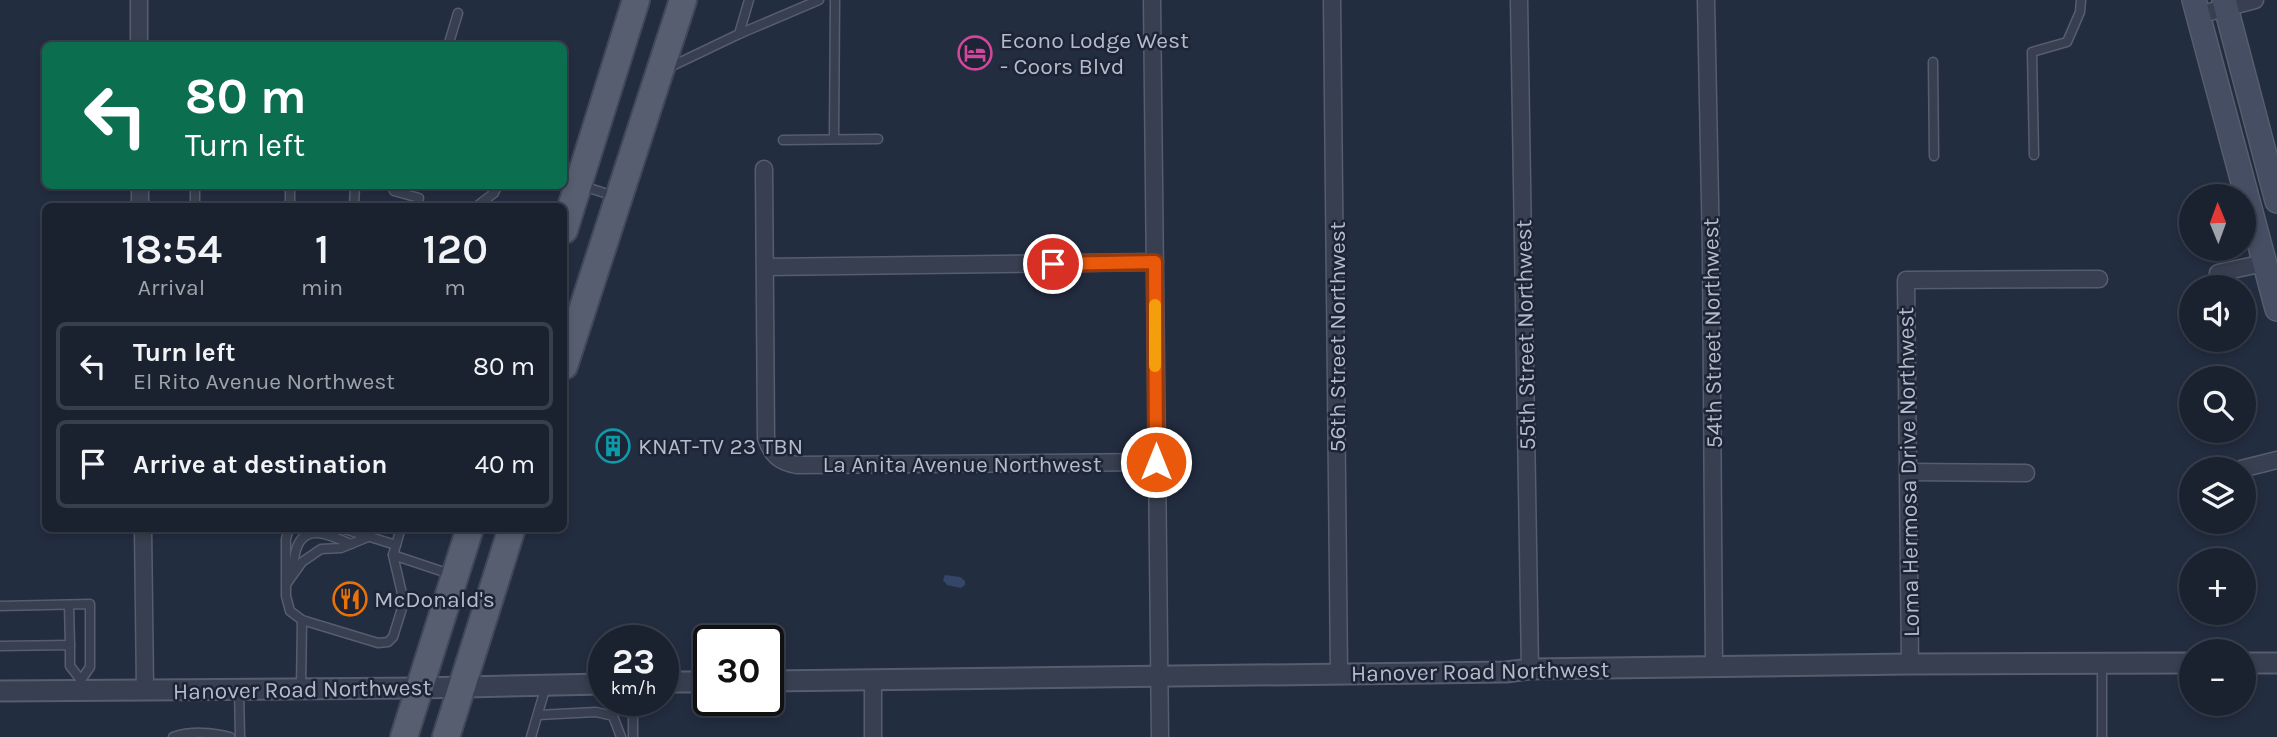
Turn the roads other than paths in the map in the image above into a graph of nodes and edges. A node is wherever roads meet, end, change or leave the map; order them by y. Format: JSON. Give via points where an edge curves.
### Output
{"nodes":[{"id":1,"x":139,"y":0,"type":"edge"},
{"id":2,"x":683,"y":0,"type":"edge"},
{"id":3,"x":748,"y":0,"type":"edge"},
{"id":4,"x":819,"y":0,"type":"edge"},
{"id":5,"x":835,"y":0,"type":"edge"},
{"id":6,"x":1152,"y":0,"type":"edge"},
{"id":7,"x":1332,"y":0,"type":"edge"},
{"id":8,"x":1519,"y":0,"type":"edge"},
{"id":9,"x":1706,"y":0,"type":"edge"},
{"id":10,"x":2081,"y":0,"type":"edge"},
{"id":11,"x":2255,"y":0,"type":"edge"},
{"id":12,"x":632,"y":3,"type":"edge"},
{"id":13,"x":2225,"y":4,"type":"edge"},
{"id":14,"x":2196,"y":8,"type":"edge"},
{"id":15,"x":458,"y":13,"type":"dead end"},
{"id":16,"x":738,"y":34,"type":"junction"},
{"id":17,"x":139,"y":42,"type":"edge"},
{"id":18,"x":449,"y":42,"type":"edge"},
{"id":19,"x":1933,"y":62,"type":"dead end"},
{"id":20,"x":659,"y":72,"type":"junction"},
{"id":21,"x":834,"y":138,"type":"junction"},
{"id":22,"x":878,"y":139,"type":"dead end"},
{"id":23,"x":783,"y":140,"type":"dead end"},
{"id":24,"x":2034,"y":155,"type":"dead end"},
{"id":25,"x":1934,"y":156,"type":"dead end"},
{"id":26,"x":764,"y":169,"type":"dead end"},
{"id":27,"x":571,"y":182,"type":"edge"},
{"id":28,"x":393,"y":189,"type":"edge"},
{"id":29,"x":496,"y":189,"type":"edge"},
{"id":30,"x":618,"y":198,"type":"junction"},
{"id":31,"x":2277,"y":201,"type":"edge"},
{"id":32,"x":417,"y":203,"type":"edge"},
{"id":33,"x":481,"y":203,"type":"edge"},
{"id":34,"x":567,"y":209,"type":"edge"},
{"id":35,"x":1155,"y":262,"type":"junction"},
{"id":36,"x":2264,"y":263,"type":"junction"},
{"id":37,"x":765,"y":267,"type":"junction"},
{"id":38,"x":2218,"y":273,"type":"dead end"},
{"id":39,"x":2099,"y":279,"type":"dead end"},
{"id":40,"x":2276,"y":301,"type":"edge"},
{"id":41,"x":567,"y":357,"type":"edge"},
{"id":42,"x":2277,"y":460,"type":"edge"},
{"id":43,"x":1156,"y":462,"type":"junction"},
{"id":44,"x":2256,"y":465,"type":"edge"},
{"id":45,"x":1909,"y":472,"type":"junction"},
{"id":46,"x":2026,"y":473,"type":"dead end"},
{"id":47,"x":143,"y":532,"type":"edge"},
{"id":48,"x":288,"y":532,"type":"edge"},
{"id":49,"x":353,"y":532,"type":"edge"},
{"id":50,"x":400,"y":532,"type":"edge"},
{"id":51,"x":469,"y":532,"type":"edge"},
{"id":52,"x":511,"y":532,"type":"edge"},
{"id":53,"x":368,"y":537,"type":"junction"},
{"id":54,"x":351,"y":544,"type":"junction"},
{"id":55,"x":396,"y":545,"type":"junction"},
{"id":56,"x":393,"y":555,"type":"junction"},
{"id":57,"x":294,"y":571,"type":"junction"},
{"id":58,"x":455,"y":576,"type":"junction"},
{"id":59,"x":286,"y":585,"type":"junction"},
{"id":60,"x":69,"y":605,"type":"junction"},
{"id":61,"x":0,"y":606,"type":"edge"},
{"id":62,"x":302,"y":620,"type":"junction"},
{"id":63,"x":70,"y":645,"type":"junction"},
{"id":64,"x":0,"y":646,"type":"edge"},
{"id":65,"x":2102,"y":663,"type":"junction"},
{"id":66,"x":2179,"y":663,"type":"edge"},
{"id":67,"x":2256,"y":663,"type":"edge"},
{"id":68,"x":2277,"y":663,"type":"edge"},
{"id":69,"x":1910,"y":664,"type":"junction"},
{"id":70,"x":1714,"y":667,"type":"junction"},
{"id":71,"x":1530,"y":669,"type":"junction"},
{"id":72,"x":1339,"y":674,"type":"junction"},
{"id":73,"x":1159,"y":677,"type":"junction"},
{"id":74,"x":873,"y":679,"type":"junction"},
{"id":75,"x":784,"y":681,"type":"edge"},
{"id":76,"x":588,"y":684,"type":"edge"},
{"id":77,"x":547,"y":685,"type":"junction"},
{"id":78,"x":81,"y":686,"type":"junction"},
{"id":79,"x":462,"y":686,"type":"junction"},
{"id":80,"x":420,"y":688,"type":"junction"},
{"id":81,"x":301,"y":689,"type":"junction"},
{"id":82,"x":145,"y":690,"type":"junction"},
{"id":83,"x":239,"y":690,"type":"junction"},
{"id":84,"x":0,"y":691,"type":"edge"},
{"id":85,"x":538,"y":715,"type":"junction"},
{"id":86,"x":633,"y":716,"type":"edge"},
{"id":87,"x":173,"y":737,"type":"edge"},
{"id":88,"x":230,"y":737,"type":"edge"},
{"id":89,"x":240,"y":737,"type":"edge"},
{"id":90,"x":404,"y":737,"type":"edge"},
{"id":91,"x":446,"y":737,"type":"edge"},
{"id":92,"x":531,"y":737,"type":"edge"},
{"id":93,"x":621,"y":737,"type":"edge"},
{"id":94,"x":633,"y":737,"type":"edge"},
{"id":95,"x":873,"y":737,"type":"edge"},
{"id":96,"x":1160,"y":737,"type":"edge"},
{"id":97,"x":2102,"y":737,"type":"edge"}],
"edges":[{"from":1,"to":17,"type":"street"},
{"from":2,"to":20,"type":"main road"},
{"from":3,"to":16,"type":"lane"},
{"from":4,"to":16,"type":"lane"},
{"from":5,"to":21,"type":"lane"},
{"from":6,"to":35,"type":"street"},
{"from":7,"to":72,"type":"street","name":"56th Street Northwest"},
{"from":8,"to":71,"type":"street","name":"55th Street Northwest"},
{"from":9,"to":70,"type":"street","name":"54th Street Northwest"},
{"from":10,"to":24,"type":"lane","via":[[2067,42],[2032,52]]},
{"from":11,"to":13,"type":"street"},
{"from":12,"to":27,"type":"main road"},
{"from":13,"to":14,"type":"street"},
{"from":13,"to":31,"type":"main road"},
{"from":14,"to":36,"type":"main road"},
{"from":15,"to":18,"type":"lane"},
{"from":16,"to":20,"type":"lane"},
{"from":19,"to":25,"type":"lane"},
{"from":20,"to":30,"type":"main road"},
{"from":21,"to":22,"type":"lane"},
{"from":21,"to":23,"type":"lane"},
{"from":26,"to":37,"type":"street"},
{"from":27,"to":30,"type":"lane"},
{"from":27,"to":34,"type":"main road"},
{"from":28,"to":32,"type":"lane","via":[[419,198]]},
{"from":29,"to":33,"type":"lane"},
{"from":30,"to":41,"type":"main road"},
{"from":35,"to":37,"type":"street"},
{"from":35,"to":43,"type":"street"},
{"from":36,"to":38,"type":"street"},
{"from":36,"to":40,"type":"main road"},
{"from":37,"to":43,"type":"street","name":"La Anita Avenue Northwest","via":[[766,438],[771,452],[784,463]]},
{"from":39,"to":45,"type":"street","name":"Loma Hermosa Drive Northwest","via":[[1906,280]]},
{"from":42,"to":44,"type":"street"},
{"from":43,"to":73,"type":"street"},
{"from":45,"to":46,"type":"street"},
{"from":45,"to":69,"type":"street","name":"Loma Hermosa Drive Northwest"},
{"from":47,"to":82,"type":"street"},
{"from":48,"to":59,"type":"lane"},
{"from":49,"to":53,"type":"lane"},
{"from":50,"to":55,"type":"lane"},
{"from":51,"to":58,"type":"main road"},
{"from":52,"to":79,"type":"main road"},
{"from":53,"to":54,"type":"lane"},
{"from":53,"to":55,"type":"lane"},
{"from":54,"to":57,"type":"lane","via":[[321,550]]},
{"from":54,"to":57,"type":"lane","via":[[311,534],[295,548]]},
{"from":55,"to":56,"type":"lane"},
{"from":56,"to":58,"type":"lane"},
{"from":56,"to":62,"type":"lane","via":[[404,602],[388,642]]},
{"from":57,"to":59,"type":"lane"},
{"from":58,"to":80,"type":"main road"},
{"from":59,"to":62,"type":"lane","via":[[290,611]]},
{"from":60,"to":61,"type":"lane"},
{"from":60,"to":63,"type":"lane"},
{"from":60,"to":78,"type":"lane","via":[[89,604],[90,667]]},
{"from":62,"to":81,"type":"lane"},
{"from":63,"to":64,"type":"lane"},
{"from":63,"to":78,"type":"lane","via":[[70,666]]},
{"from":65,"to":66,"type":"street","name":"Hanover Road Northwest"},
{"from":65,"to":69,"type":"street","name":"Hanover Road Northwest"},
{"from":65,"to":97,"type":"lane"},
{"from":67,"to":68,"type":"street"},
{"from":69,"to":70,"type":"street","name":"Hanover Road Northwest"},
{"from":70,"to":71,"type":"street","name":"Hanover Road Northwest"},
{"from":71,"to":72,"type":"street","name":"Hanover Road Northwest"},
{"from":72,"to":73,"type":"street","name":"Hanover Road Northwest"},
{"from":73,"to":74,"type":"street","name":"Hanover Road Northwest"},
{"from":73,"to":96,"type":"street"},
{"from":74,"to":75,"type":"street","name":"Hanover Road Northwest"},
{"from":74,"to":95,"type":"street"},
{"from":76,"to":77,"type":"street","name":"Hanover Road Northwest"},
{"from":77,"to":79,"type":"street","name":"Hanover Road Northwest"},
{"from":77,"to":85,"type":"lane"},
{"from":78,"to":82,"type":"street","name":"Hanover Road Northwest"},
{"from":78,"to":84,"type":"street","name":"Hanover Road Northwest"},
{"from":79,"to":80,"type":"street","name":"Hanover Road Northwest"},
{"from":79,"to":91,"type":"main road"},
{"from":80,"to":81,"type":"street","name":"Hanover Road Northwest"},
{"from":80,"to":90,"type":"main road"},
{"from":81,"to":83,"type":"street","name":"Hanover Road Northwest"},
{"from":82,"to":83,"type":"street","name":"Hanover Road Northwest"},
{"from":83,"to":89,"type":"lane"},
{"from":85,"to":92,"type":"lane"},
{"from":85,"to":93,"type":"lane","via":[[596,712],[613,716]]},
{"from":86,"to":94,"type":"lane"},
{"from":87,"to":88,"type":"lane","via":[[218,733]]}]}
